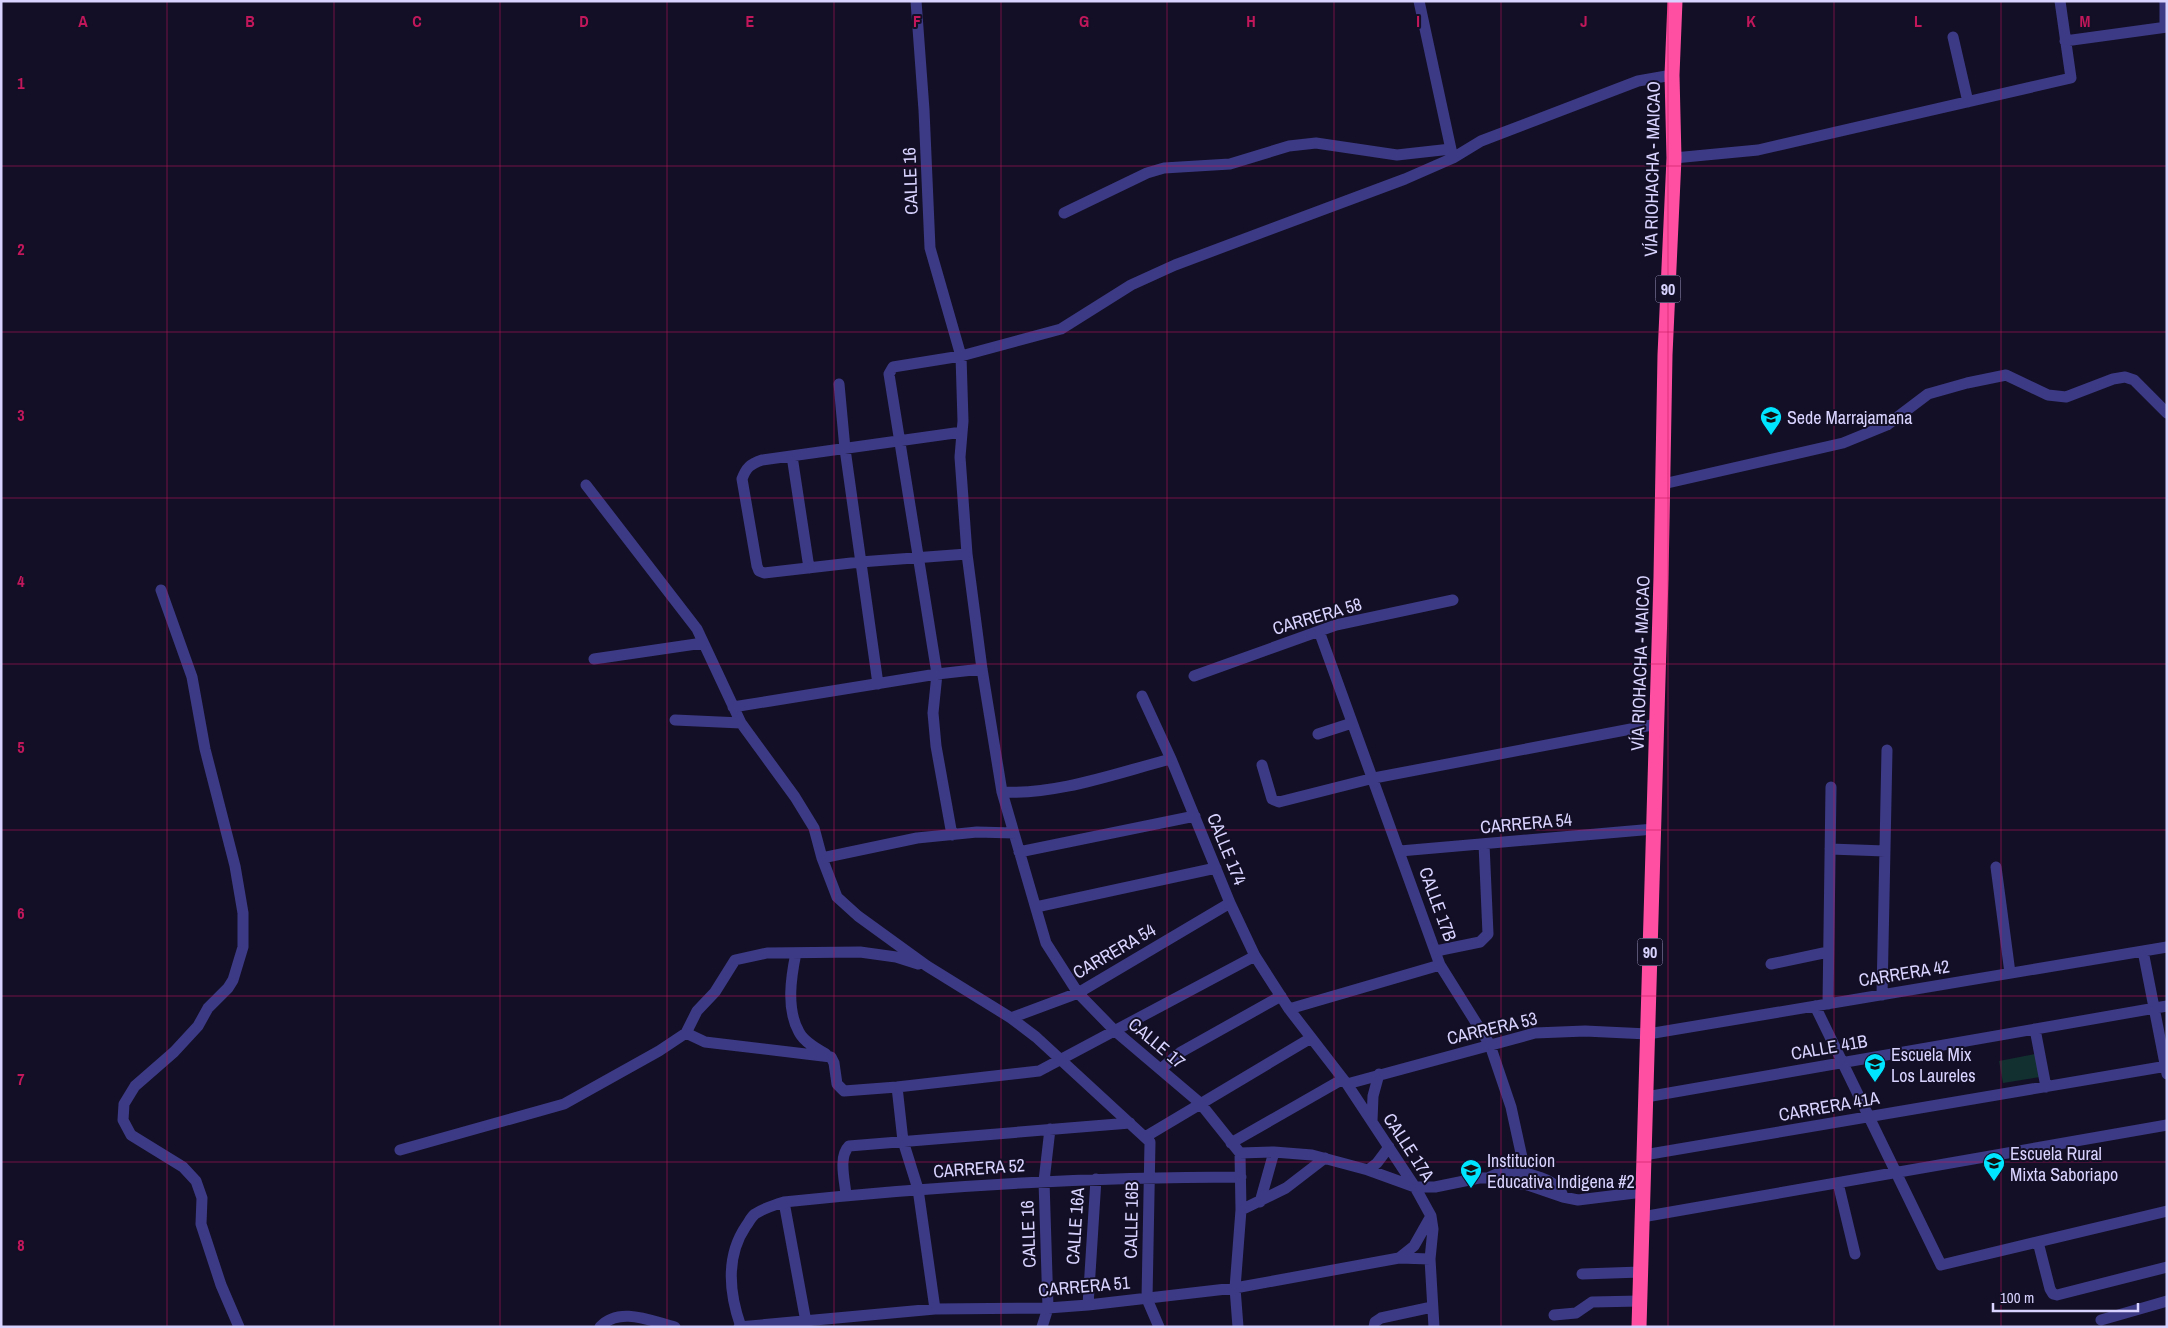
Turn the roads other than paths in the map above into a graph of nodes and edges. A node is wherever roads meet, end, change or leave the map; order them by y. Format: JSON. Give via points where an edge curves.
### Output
{"nodes":[{"id":1,"x":916,"y":1,"type":"edge"},
{"id":2,"x":1419,"y":1,"type":"edge"},
{"id":3,"x":1675,"y":1,"type":"edge"},
{"id":4,"x":2060,"y":1,"type":"edge"},
{"id":5,"x":2165,"y":1,"type":"edge"},
{"id":6,"x":2166,"y":27,"type":"edge"},
{"id":7,"x":1953,"y":37,"type":"dead end"},
{"id":8,"x":2065,"y":41,"type":"junction"},
{"id":9,"x":1672,"y":75,"type":"junction"},
{"id":10,"x":1968,"y":102,"type":"junction"},
{"id":11,"x":1452,"y":154,"type":"junction"},
{"id":12,"x":1674,"y":158,"type":"junction"},
{"id":13,"x":1064,"y":213,"type":"dead end"},
{"id":14,"x":961,"y":356,"type":"junction"},
{"id":15,"x":839,"y":384,"type":"dead end"},
{"id":16,"x":2167,"y":413,"type":"edge"},
{"id":17,"x":962,"y":432,"type":"junction"},
{"id":18,"x":899,"y":440,"type":"junction"},
{"id":19,"x":845,"y":449,"type":"junction"},
{"id":20,"x":792,"y":456,"type":"junction"},
{"id":21,"x":1663,"y":484,"type":"junction"},
{"id":22,"x":586,"y":485,"type":"dead end"},
{"id":23,"x":967,"y":554,"type":"junction"},
{"id":24,"x":917,"y":558,"type":"junction"},
{"id":25,"x":860,"y":562,"type":"junction"},
{"id":26,"x":809,"y":568,"type":"junction"},
{"id":27,"x":161,"y":590,"type":"dead end"},
{"id":28,"x":1453,"y":600,"type":"dead end"},
{"id":29,"x":1319,"y":631,"type":"junction"},
{"id":30,"x":703,"y":643,"type":"junction"},
{"id":31,"x":594,"y":660,"type":"dead end"},
{"id":32,"x":982,"y":669,"type":"junction"},
{"id":33,"x":937,"y":674,"type":"junction"},
{"id":34,"x":1194,"y":676,"type":"dead end"},
{"id":35,"x":878,"y":684,"type":"junction"},
{"id":36,"x":1142,"y":696,"type":"dead end"},
{"id":37,"x":733,"y":707,"type":"junction"},
{"id":38,"x":675,"y":720,"type":"dead end"},
{"id":39,"x":741,"y":723,"type":"junction"},
{"id":40,"x":1352,"y":723,"type":"junction"},
{"id":41,"x":1657,"y":724,"type":"junction"},
{"id":42,"x":1318,"y":734,"type":"dead end"},
{"id":43,"x":1887,"y":750,"type":"dead end"},
{"id":44,"x":1171,"y":759,"type":"junction"},
{"id":45,"x":1262,"y":765,"type":"dead end"},
{"id":46,"x":1374,"y":778,"type":"junction"},
{"id":47,"x":1831,"y":787,"type":"dead end"},
{"id":48,"x":1002,"y":792,"type":"junction"},
{"id":49,"x":1195,"y":816,"type":"junction"},
{"id":50,"x":1654,"y":829,"type":"junction"},
{"id":51,"x":1014,"y":833,"type":"junction"},
{"id":52,"x":952,"y":834,"type":"junction"},
{"id":53,"x":1484,"y":844,"type":"junction"},
{"id":54,"x":1830,"y":849,"type":"junction"},
{"id":55,"x":1400,"y":851,"type":"junction"},
{"id":56,"x":1885,"y":851,"type":"junction"},
{"id":57,"x":1019,"y":852,"type":"junction"},
{"id":58,"x":822,"y":858,"type":"junction"},
{"id":59,"x":1996,"y":867,"type":"dead end"},
{"id":60,"x":1216,"y":868,"type":"junction"},
{"id":61,"x":1230,"y":903,"type":"junction"},
{"id":62,"x":1036,"y":908,"type":"junction"},
{"id":63,"x":2167,"y":947,"type":"edge"},
{"id":64,"x":1436,"y":950,"type":"junction"},
{"id":65,"x":2143,"y":951,"type":"junction"},
{"id":66,"x":1828,"y":952,"type":"junction"},
{"id":67,"x":796,"y":953,"type":"junction"},
{"id":68,"x":1255,"y":956,"type":"junction"},
{"id":69,"x":1771,"y":964,"type":"dead end"},
{"id":70,"x":1440,"y":965,"type":"junction"},
{"id":71,"x":927,"y":966,"type":"junction"},
{"id":72,"x":2010,"y":973,"type":"junction"},
{"id":73,"x":1078,"y":993,"type":"junction"},
{"id":74,"x":1882,"y":995,"type":"junction"},
{"id":75,"x":1281,"y":996,"type":"junction"},
{"id":76,"x":1828,"y":1004,"type":"junction"},
{"id":77,"x":1815,"y":1006,"type":"junction"},
{"id":78,"x":2167,"y":1006,"type":"edge"},
{"id":79,"x":2154,"y":1008,"type":"junction"},
{"id":80,"x":1289,"y":1009,"type":"junction"},
{"id":81,"x":1011,"y":1018,"type":"junction"},
{"id":82,"x":2035,"y":1029,"type":"junction"},
{"id":83,"x":1114,"y":1030,"type":"junction"},
{"id":84,"x":686,"y":1033,"type":"junction"},
{"id":85,"x":1648,"y":1034,"type":"junction"},
{"id":86,"x":1311,"y":1038,"type":"junction"},
{"id":87,"x":1490,"y":1045,"type":"junction"},
{"id":88,"x":832,"y":1057,"type":"junction"},
{"id":89,"x":1062,"y":1060,"type":"junction"},
{"id":90,"x":1842,"y":1062,"type":"junction"},
{"id":91,"x":1162,"y":1068,"type":"junction"},
{"id":92,"x":2166,"y":1069,"type":"edge"},
{"id":93,"x":1379,"y":1074,"type":"junction"},
{"id":94,"x":1345,"y":1081,"type":"junction"},
{"id":95,"x":897,"y":1087,"type":"junction"},
{"id":96,"x":2046,"y":1087,"type":"junction"},
{"id":97,"x":1646,"y":1097,"type":"junction"},
{"id":98,"x":1200,"y":1103,"type":"junction"},
{"id":99,"x":1869,"y":1117,"type":"junction"},
{"id":100,"x":1372,"y":1121,"type":"junction"},
{"id":101,"x":1130,"y":1123,"type":"junction"},
{"id":102,"x":2167,"y":1125,"type":"edge"},
{"id":103,"x":1050,"y":1130,"type":"junction"},
{"id":104,"x":1148,"y":1139,"type":"junction"},
{"id":105,"x":903,"y":1142,"type":"junction"},
{"id":106,"x":1231,"y":1143,"type":"junction"},
{"id":107,"x":1388,"y":1147,"type":"junction"},
{"id":108,"x":400,"y":1150,"type":"dead end"},
{"id":109,"x":1274,"y":1152,"type":"junction"},
{"id":110,"x":1240,"y":1153,"type":"junction"},
{"id":111,"x":1644,"y":1155,"type":"junction"},
{"id":112,"x":1326,"y":1158,"type":"junction"},
{"id":113,"x":1368,"y":1170,"type":"junction"},
{"id":114,"x":1896,"y":1173,"type":"junction"},
{"id":115,"x":1149,"y":1177,"type":"junction"},
{"id":116,"x":1241,"y":1177,"type":"junction"},
{"id":117,"x":1096,"y":1179,"type":"junction"},
{"id":118,"x":1527,"y":1180,"type":"junction"},
{"id":119,"x":1044,"y":1181,"type":"junction"},
{"id":120,"x":1838,"y":1183,"type":"junction"},
{"id":121,"x":1415,"y":1187,"type":"junction"},
{"id":122,"x":918,"y":1189,"type":"junction"},
{"id":123,"x":1643,"y":1192,"type":"junction"},
{"id":124,"x":846,"y":1196,"type":"junction"},
{"id":125,"x":784,"y":1202,"type":"junction"},
{"id":126,"x":1260,"y":1202,"type":"junction"},
{"id":127,"x":1241,"y":1210,"type":"junction"},
{"id":128,"x":2167,"y":1211,"type":"edge"},
{"id":129,"x":1431,"y":1216,"type":"junction"},
{"id":130,"x":1642,"y":1217,"type":"junction"},
{"id":131,"x":2038,"y":1242,"type":"junction"},
{"id":132,"x":1855,"y":1254,"type":"dead end"},
{"id":133,"x":1399,"y":1258,"type":"junction"},
{"id":134,"x":1430,"y":1259,"type":"junction"},
{"id":135,"x":2167,"y":1267,"type":"edge"},
{"id":136,"x":1641,"y":1272,"type":"junction"},
{"id":137,"x":1582,"y":1274,"type":"dead end"},
{"id":138,"x":1235,"y":1288,"type":"junction"},
{"id":139,"x":1147,"y":1299,"type":"junction"},
{"id":140,"x":1640,"y":1301,"type":"junction"},
{"id":141,"x":2167,"y":1301,"type":"edge"},
{"id":142,"x":1088,"y":1305,"type":"junction"},
{"id":143,"x":1432,"y":1307,"type":"junction"},
{"id":144,"x":1048,"y":1308,"type":"junction"},
{"id":145,"x":935,"y":1310,"type":"junction"},
{"id":146,"x":1554,"y":1315,"type":"dead end"},
{"id":147,"x":2101,"y":1320,"type":"dead end"},
{"id":148,"x":806,"y":1322,"type":"junction"},
{"id":149,"x":239,"y":1327,"type":"edge"},
{"id":150,"x":600,"y":1327,"type":"edge"},
{"id":151,"x":675,"y":1327,"type":"edge"},
{"id":152,"x":740,"y":1327,"type":"edge"},
{"id":153,"x":1042,"y":1327,"type":"edge"},
{"id":154,"x":1159,"y":1327,"type":"edge"},
{"id":155,"x":1238,"y":1327,"type":"edge"},
{"id":156,"x":1374,"y":1327,"type":"edge"},
{"id":157,"x":1434,"y":1327,"type":"edge"},
{"id":158,"x":1639,"y":1327,"type":"edge"}],
"edges":[{"from":1,"to":14,"type":"street","name":"CALLE 16","via":[[930,248]]},
{"from":2,"to":11,"type":"street"},
{"from":3,"to":9,"type":"highway","name":"VÍA RIOHACHA - MAICAO","number":"90"},
{"from":4,"to":8,"type":"street"},
{"from":5,"to":6,"type":"street"},
{"from":6,"to":8,"type":"street"},
{"from":7,"to":10,"type":"street"},
{"from":8,"to":10,"type":"street","via":[[2071,78]]},
{"from":9,"to":11,"type":"street","via":[[1638,81]]},
{"from":9,"to":12,"type":"highway","name":"VÍA RIOHACHA - MAICAO","number":"90"},
{"from":10,"to":12,"type":"street","via":[[1758,150]]},
{"from":11,"to":13,"type":"street","via":[[1397,154],[1316,143],[1289,146],[1230,164],[1164,168],[1147,173]]},
{"from":11,"to":14,"type":"street","via":[[1405,179],[1175,265],[1131,285],[1061,329]]},
{"from":12,"to":21,"type":"highway","name":"VÍA RIOHACHA - MAICAO","number":"90"},
{"from":14,"to":17,"type":"street","name":"CALLE 16"},
{"from":14,"to":18,"type":"street","via":[[893,368],[889,374]]},
{"from":15,"to":19,"type":"street"},
{"from":16,"to":21,"type":"street","via":[[2134,380],[2125,377],[2066,396],[2048,395],[2006,374],[1928,394],[1887,425],[1843,443]]},
{"from":17,"to":18,"type":"street"},
{"from":17,"to":23,"type":"street","name":"CALLE 16","via":[[960,457]]},
{"from":18,"to":19,"type":"street"},
{"from":18,"to":24,"type":"street"},
{"from":19,"to":20,"type":"street"},
{"from":19,"to":25,"type":"street"},
{"from":20,"to":26,"type":"street"},
{"from":20,"to":26,"type":"street","via":[[751,464],[742,479],[759,571],[764,574]]},
{"from":21,"to":41,"type":"highway","name":"VÍA RIOHACHA - MAICAO","number":"90"},
{"from":22,"to":30,"type":"street","via":[[696,628]]},
{"from":23,"to":24,"type":"street"},
{"from":23,"to":32,"type":"street","name":"CALLE 17"},
{"from":24,"to":25,"type":"street"},
{"from":24,"to":33,"type":"street"},
{"from":25,"to":26,"type":"street"},
{"from":25,"to":35,"type":"street"},
{"from":27,"to":149,"type":"street","via":[[192,677],[205,749],[235,866],[243,913],[242,947],[228,988],[174,1052],[135,1086],[124,1104],[123,1120],[131,1135],[183,1167],[196,1181],[202,1198],[201,1224]]},
{"from":28,"to":29,"type":"street","name":"CARRERA 58"},
{"from":29,"to":34,"type":"street","name":"CARRERA 58"},
{"from":29,"to":40,"type":"street","name":"CALLE 17B"},
{"from":30,"to":31,"type":"street"},
{"from":30,"to":37,"type":"street"},
{"from":32,"to":33,"type":"street"},
{"from":32,"to":48,"type":"street","name":"CALLE 17"},
{"from":33,"to":35,"type":"street"},
{"from":33,"to":52,"type":"street","via":[[933,713],[936,746]]},
{"from":35,"to":37,"type":"street"},
{"from":36,"to":44,"type":"street","name":"CALLE 174"},
{"from":37,"to":39,"type":"street"},
{"from":38,"to":39,"type":"street"},
{"from":39,"to":58,"type":"street","via":[[814,828]]},
{"from":40,"to":42,"type":"street"},
{"from":40,"to":46,"type":"street","name":"CALLE 17B"},
{"from":41,"to":46,"type":"street"},
{"from":41,"to":50,"type":"highway","name":"VÍA RIOHACHA - MAICAO","number":"90"},
{"from":43,"to":56,"type":"street"},
{"from":44,"to":48,"type":"street","via":[[1083,782],[1023,793]]},
{"from":44,"to":49,"type":"street","name":"CALLE 174"},
{"from":45,"to":46,"type":"street","via":[[1272,799],[1279,802]]},
{"from":46,"to":55,"type":"street","name":"CALLE 17B"},
{"from":47,"to":54,"type":"street"},
{"from":48,"to":51,"type":"street","name":"CALLE 17"},
{"from":49,"to":57,"type":"street"},
{"from":49,"to":60,"type":"street","name":"CALLE 174"},
{"from":50,"to":53,"type":"street","name":"CARRERA 54"},
{"from":50,"to":85,"type":"highway","name":"VÍA RIOHACHA - MAICAO","number":"90"},
{"from":51,"to":52,"type":"street"},
{"from":51,"to":57,"type":"street","name":"CALLE 17"},
{"from":52,"to":58,"type":"street"},
{"from":53,"to":55,"type":"street","name":"CARRERA 54"},
{"from":53,"to":64,"type":"street","via":[[1488,934],[1480,942]]},
{"from":54,"to":56,"type":"street"},
{"from":54,"to":66,"type":"street"},
{"from":55,"to":64,"type":"street","name":"CALLE 17B"},
{"from":56,"to":74,"type":"street"},
{"from":57,"to":62,"type":"street","name":"CALLE 17"},
{"from":58,"to":71,"type":"street","via":[[837,897]]},
{"from":59,"to":72,"type":"street"},
{"from":60,"to":61,"type":"street","name":"CALLE 174"},
{"from":60,"to":62,"type":"street"},
{"from":61,"to":68,"type":"street","name":"CALLE 174"},
{"from":61,"to":73,"type":"street","name":"CARRERA 54"},
{"from":62,"to":73,"type":"street","name":"CALLE 17","via":[[1046,943]]},
{"from":63,"to":65,"type":"street","name":"CARRERA 42"},
{"from":64,"to":70,"type":"street","name":"CALLE 17B"},
{"from":65,"to":72,"type":"street","name":"CARRERA 42"},
{"from":65,"to":79,"type":"street"},
{"from":66,"to":69,"type":"street"},
{"from":66,"to":76,"type":"street"},
{"from":67,"to":71,"type":"street","via":[[860,952]]},
{"from":67,"to":84,"type":"street","via":[[767,953],[735,960],[715,992],[697,1011]]},
{"from":67,"to":88,"type":"street","via":[[791,990],[799,1032],[812,1046]]},
{"from":68,"to":75,"type":"street","name":"CALLE 174"},
{"from":68,"to":83,"type":"street"},
{"from":70,"to":80,"type":"street"},
{"from":70,"to":87,"type":"street","name":"CALLE 17B"},
{"from":71,"to":81,"type":"street"},
{"from":72,"to":74,"type":"street","name":"CARRERA 42"},
{"from":73,"to":81,"type":"street","name":"CARRERA 54"},
{"from":73,"to":83,"type":"street","name":"CALLE 17"},
{"from":74,"to":76,"type":"street","name":"CARRERA 42"},
{"from":75,"to":80,"type":"street","name":"CALLE 174"},
{"from":75,"to":91,"type":"street","via":[[1181,1052]]},
{"from":76,"to":77,"type":"street","name":"CARRERA 42"},
{"from":77,"to":85,"type":"street","name":"CARRERA 42"},
{"from":77,"to":90,"type":"street"},
{"from":78,"to":79,"type":"street","name":"CALLE 41B"},
{"from":79,"to":82,"type":"street","name":"CALLE 41B"},
{"from":79,"to":92,"type":"street"},
{"from":80,"to":86,"type":"street","name":"CALLE 17A"},
{"from":81,"to":89,"type":"street"},
{"from":82,"to":90,"type":"street","name":"CALLE 41B"},
{"from":82,"to":96,"type":"street"},
{"from":83,"to":89,"type":"street"},
{"from":83,"to":91,"type":"street","name":"CALLE 17"},
{"from":84,"to":88,"type":"street","via":[[705,1042]]},
{"from":84,"to":108,"type":"street","via":[[564,1104]]},
{"from":85,"to":87,"type":"street","name":"CARRERA 53","via":[[1535,1033]]},
{"from":85,"to":97,"type":"highway","name":"VÍA RIOHACHA - MAICAO","number":"90"},
{"from":86,"to":94,"type":"street","name":"CALLE 17A"},
{"from":86,"to":98,"type":"street"},
{"from":87,"to":93,"type":"street","name":"CARRERA 53"},
{"from":87,"to":118,"type":"street","name":"CALLE 17B","via":[[1512,1106]]},
{"from":88,"to":95,"type":"street","via":[[837,1084],[844,1090]]},
{"from":89,"to":95,"type":"street","via":[[1039,1071]]},
{"from":89,"to":101,"type":"street"},
{"from":90,"to":97,"type":"street","name":"CALLE 41B"},
{"from":90,"to":99,"type":"street"},
{"from":91,"to":98,"type":"street","name":"CALLE 17"},
{"from":92,"to":96,"type":"street","name":"CARRERA 41A"},
{"from":93,"to":94,"type":"street","name":"CARRERA 53"},
{"from":93,"to":100,"type":"street","via":[[1373,1096]]},
{"from":94,"to":100,"type":"street","name":"CALLE 17A"},
{"from":94,"to":106,"type":"street","name":"CARRERA 53"},
{"from":95,"to":105,"type":"street"},
{"from":96,"to":99,"type":"street","name":"CARRERA 41A"},
{"from":97,"to":111,"type":"highway","name":"VÍA RIOHACHA - MAICAO","number":"90"},
{"from":98,"to":104,"type":"street"},
{"from":98,"to":106,"type":"street","name":"CALLE 17"},
{"from":99,"to":111,"type":"street","name":"CARRERA 41A"},
{"from":99,"to":114,"type":"street"},
{"from":100,"to":107,"type":"street","name":"CALLE 17A"},
{"from":101,"to":103,"type":"street"},
{"from":101,"to":104,"type":"street"},
{"from":102,"to":114,"type":"street"},
{"from":103,"to":105,"type":"street"},
{"from":103,"to":119,"type":"street","name":"CALLE 16"},
{"from":104,"to":115,"type":"street","name":"CALLE 16B"},
{"from":105,"to":122,"type":"street"},
{"from":105,"to":124,"type":"street","via":[[849,1146],[843,1159]]},
{"from":106,"to":110,"type":"street","name":"CALLE 17"},
{"from":107,"to":113,"type":"street"},
{"from":107,"to":121,"type":"street","name":"CALLE 17A"},
{"from":109,"to":110,"type":"street"},
{"from":109,"to":112,"type":"street"},
{"from":109,"to":126,"type":"street"},
{"from":110,"to":116,"type":"street"},
{"from":111,"to":123,"type":"highway","name":"VÍA RIOHACHA - MAICAO","number":"90"},
{"from":112,"to":113,"type":"street"},
{"from":112,"to":126,"type":"street","via":[[1302,1178]]},
{"from":113,"to":121,"type":"street"},
{"from":114,"to":120,"type":"street"},
{"from":114,"to":131,"type":"street","via":[[1941,1266]]},
{"from":115,"to":116,"type":"street","name":"CARRERA 52"},
{"from":115,"to":117,"type":"street","name":"CARRERA 52"},
{"from":115,"to":139,"type":"street","name":"CALLE 16B"},
{"from":116,"to":127,"type":"street"},
{"from":117,"to":119,"type":"street","name":"CARRERA 52"},
{"from":117,"to":142,"type":"street","name":"CALLE 16A"},
{"from":118,"to":121,"type":"street","via":[[1508,1171],[1489,1178]]},
{"from":118,"to":123,"type":"street","via":[[1555,1184],[1563,1198],[1588,1200]]},
{"from":119,"to":122,"type":"street","name":"CARRERA 52"},
{"from":119,"to":144,"type":"street","name":"CALLE 16"},
{"from":120,"to":130,"type":"street"},
{"from":120,"to":132,"type":"street"},
{"from":121,"to":129,"type":"street","name":"CALLE 17A"},
{"from":122,"to":124,"type":"street","name":"CARRERA 52"},
{"from":122,"to":145,"type":"street"},
{"from":123,"to":130,"type":"highway","name":"VÍA RIOHACHA - MAICAO","number":"90"},
{"from":124,"to":125,"type":"street","name":"CARRERA 52"},
{"from":125,"to":148,"type":"street"},
{"from":125,"to":152,"type":"street","name":"CARRERA 52","via":[[753,1215],[736,1241],[731,1271],[733,1304]]},
{"from":126,"to":127,"type":"street"},
{"from":127,"to":138,"type":"street"},
{"from":128,"to":131,"type":"street"},
{"from":129,"to":133,"type":"street","via":[[1414,1246]]},
{"from":129,"to":134,"type":"street","name":"CALLE 17A"},
{"from":130,"to":136,"type":"highway","name":"VÍA RIOHACHA - MAICAO","number":"90"},
{"from":131,"to":135,"type":"street","via":[[2050,1288],[2057,1295]]},
{"from":133,"to":134,"type":"street","name":"CARRERA 51"},
{"from":133,"to":138,"type":"street","name":"CARRERA 51"},
{"from":134,"to":143,"type":"street","name":"CALLE 17A"},
{"from":136,"to":137,"type":"street"},
{"from":136,"to":140,"type":"highway","name":"VÍA RIOHACHA - MAICAO","number":"90"},
{"from":138,"to":139,"type":"street","name":"CARRERA 51"},
{"from":138,"to":155,"type":"street"},
{"from":139,"to":142,"type":"street","name":"CARRERA 51"},
{"from":139,"to":154,"type":"street","name":"CALLE 16B"},
{"from":140,"to":146,"type":"street","via":[[1592,1302],[1576,1313]]},
{"from":140,"to":158,"type":"highway","name":"VÍA RIOHACHA - MAICAO","number":"90"},
{"from":141,"to":147,"type":"street"},
{"from":142,"to":144,"type":"street","name":"CARRERA 51"},
{"from":143,"to":156,"type":"street","via":[[1381,1318]]},
{"from":143,"to":157,"type":"street","name":"CALLE 17A"},
{"from":144,"to":145,"type":"street","name":"CARRERA 51"},
{"from":144,"to":153,"type":"street"},
{"from":145,"to":148,"type":"street","name":"CARRERA 51"},
{"from":148,"to":152,"type":"street","name":"CARRERA 51"},
{"from":150,"to":151,"type":"street","via":[[608,1319],[626,1316]]}]}
